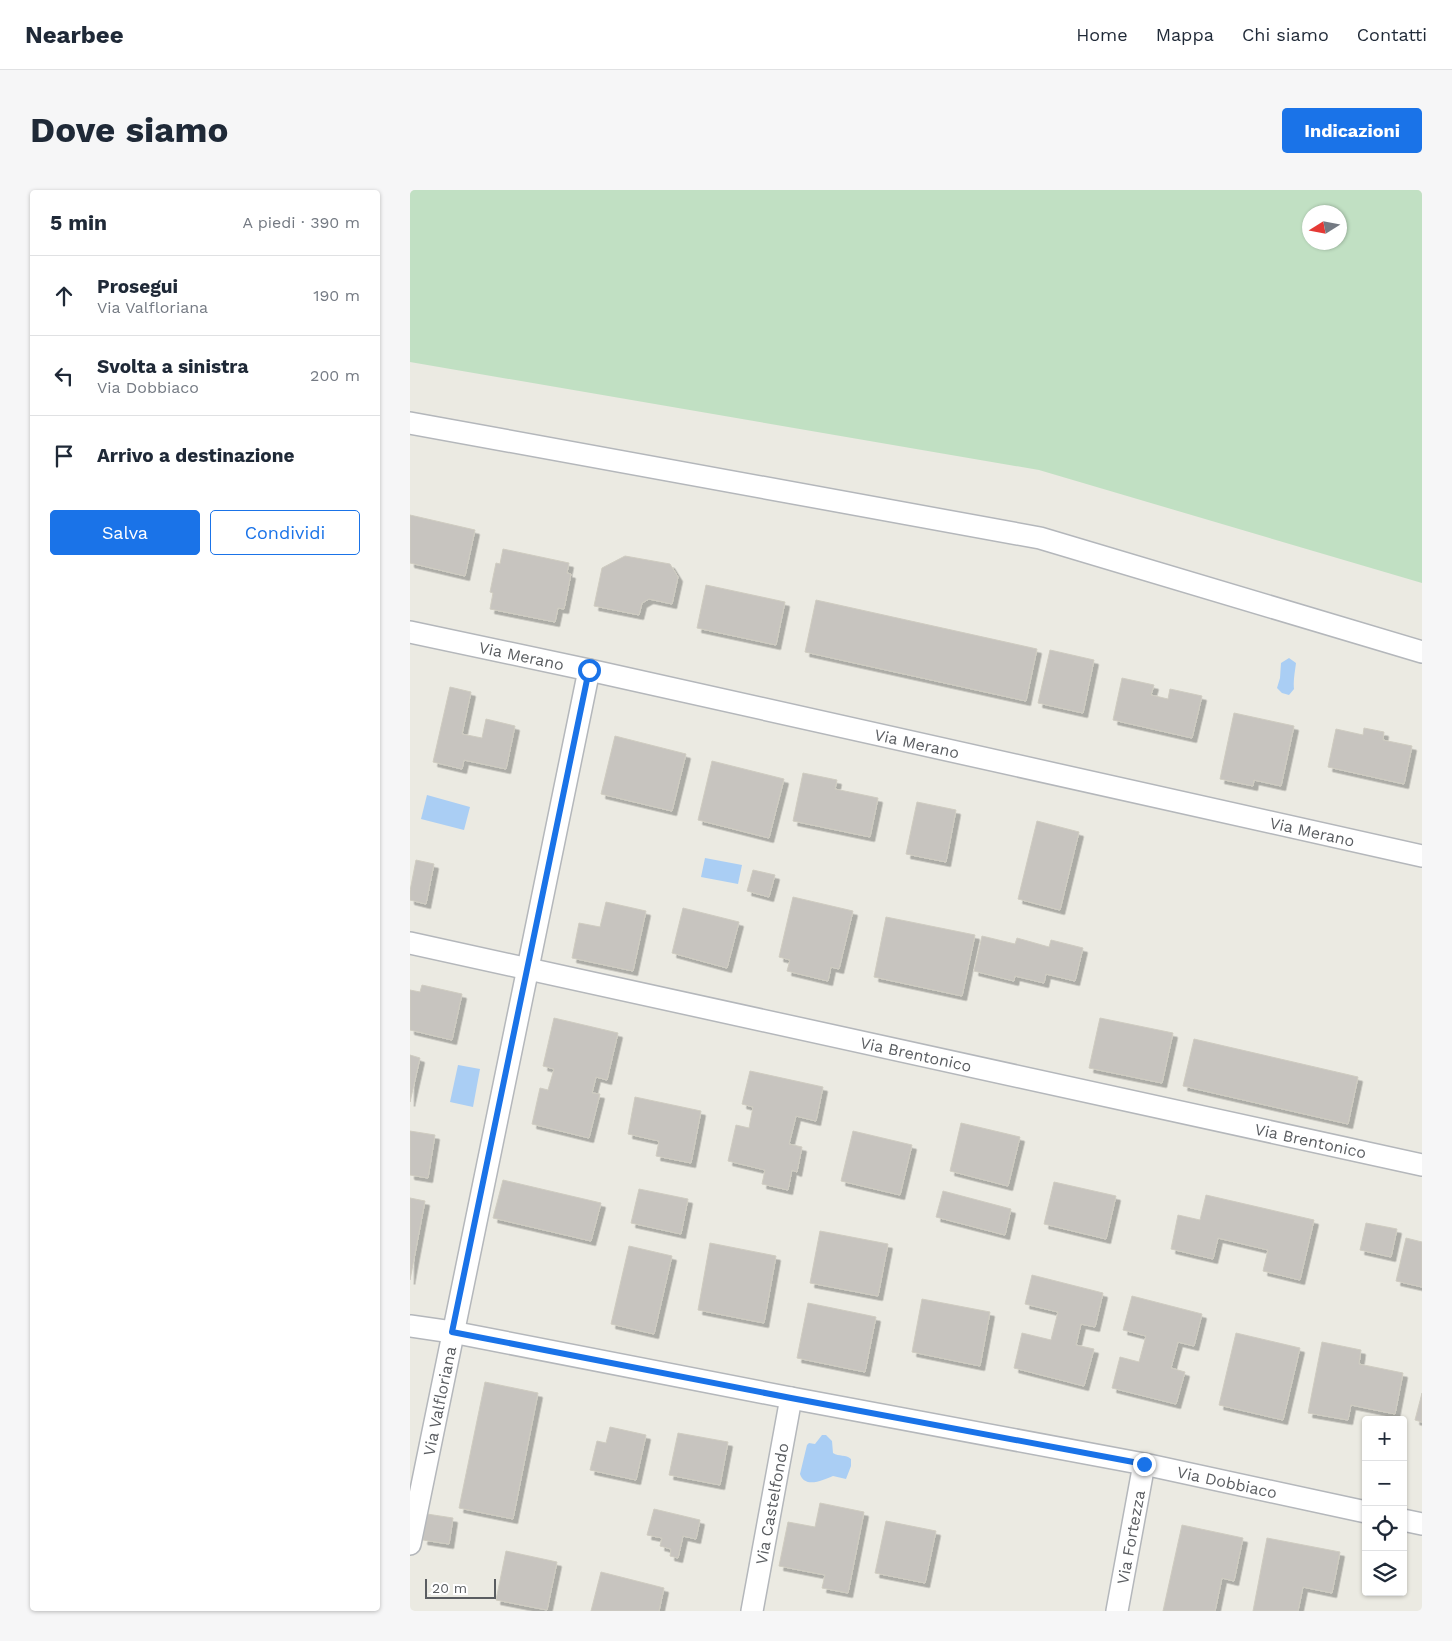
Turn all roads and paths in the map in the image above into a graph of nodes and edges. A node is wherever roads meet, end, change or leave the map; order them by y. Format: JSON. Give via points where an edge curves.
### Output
{"nodes":[{"id":1,"x":410,"y":423,"type":"edge"},
{"id":2,"x":410,"y":632,"type":"edge"},
{"id":3,"x":1422,"y":652,"type":"edge"},
{"id":4,"x":589,"y":670,"type":"junction"},
{"id":5,"x":1422,"y":856,"type":"edge"},
{"id":6,"x":410,"y":943,"type":"edge"},
{"id":7,"x":527,"y":968,"type":"junction"},
{"id":8,"x":1422,"y":1165,"type":"edge"},
{"id":9,"x":410,"y":1326,"type":"edge"},
{"id":10,"x":452,"y":1332,"type":"junction"},
{"id":11,"x":791,"y":1398,"type":"junction"},
{"id":12,"x":1144,"y":1464,"type":"junction"},
{"id":13,"x":1362,"y":1511,"type":"edge"},
{"id":14,"x":1407,"y":1521,"type":"edge"},
{"id":15,"x":1422,"y":1524,"type":"edge"},
{"id":16,"x":410,"y":1544,"type":"edge"},
{"id":17,"x":752,"y":1611,"type":"edge"},
{"id":18,"x":1117,"y":1611,"type":"edge"}],
"edges":[{"from":1,"to":3,"type":"street","via":[[1040,538]]},
{"from":2,"to":4,"type":"street","name":"Via Merano"},
{"from":4,"to":5,"type":"street","name":"Via Merano"},
{"from":4,"to":7,"type":"street","name":"Via Valfloriana"},
{"from":6,"to":7,"type":"street","name":"Via Brentonico"},
{"from":7,"to":8,"type":"street","name":"Via Brentonico"},
{"from":7,"to":10,"type":"street","name":"Via Valfloriana"},
{"from":9,"to":10,"type":"street","name":"Via Dobbiaco"},
{"from":10,"to":11,"type":"street","name":"Via Dobbiaco"},
{"from":10,"to":16,"type":"street","name":"Via Valfloriana"},
{"from":11,"to":12,"type":"street","name":"Via Dobbiaco"},
{"from":11,"to":17,"type":"street","name":"Via Castelfondo"},
{"from":12,"to":13,"type":"street","name":"Via Dobbiaco"},
{"from":12,"to":18,"type":"street","name":"Via Fortezza"},
{"from":14,"to":15,"type":"street"}]}
